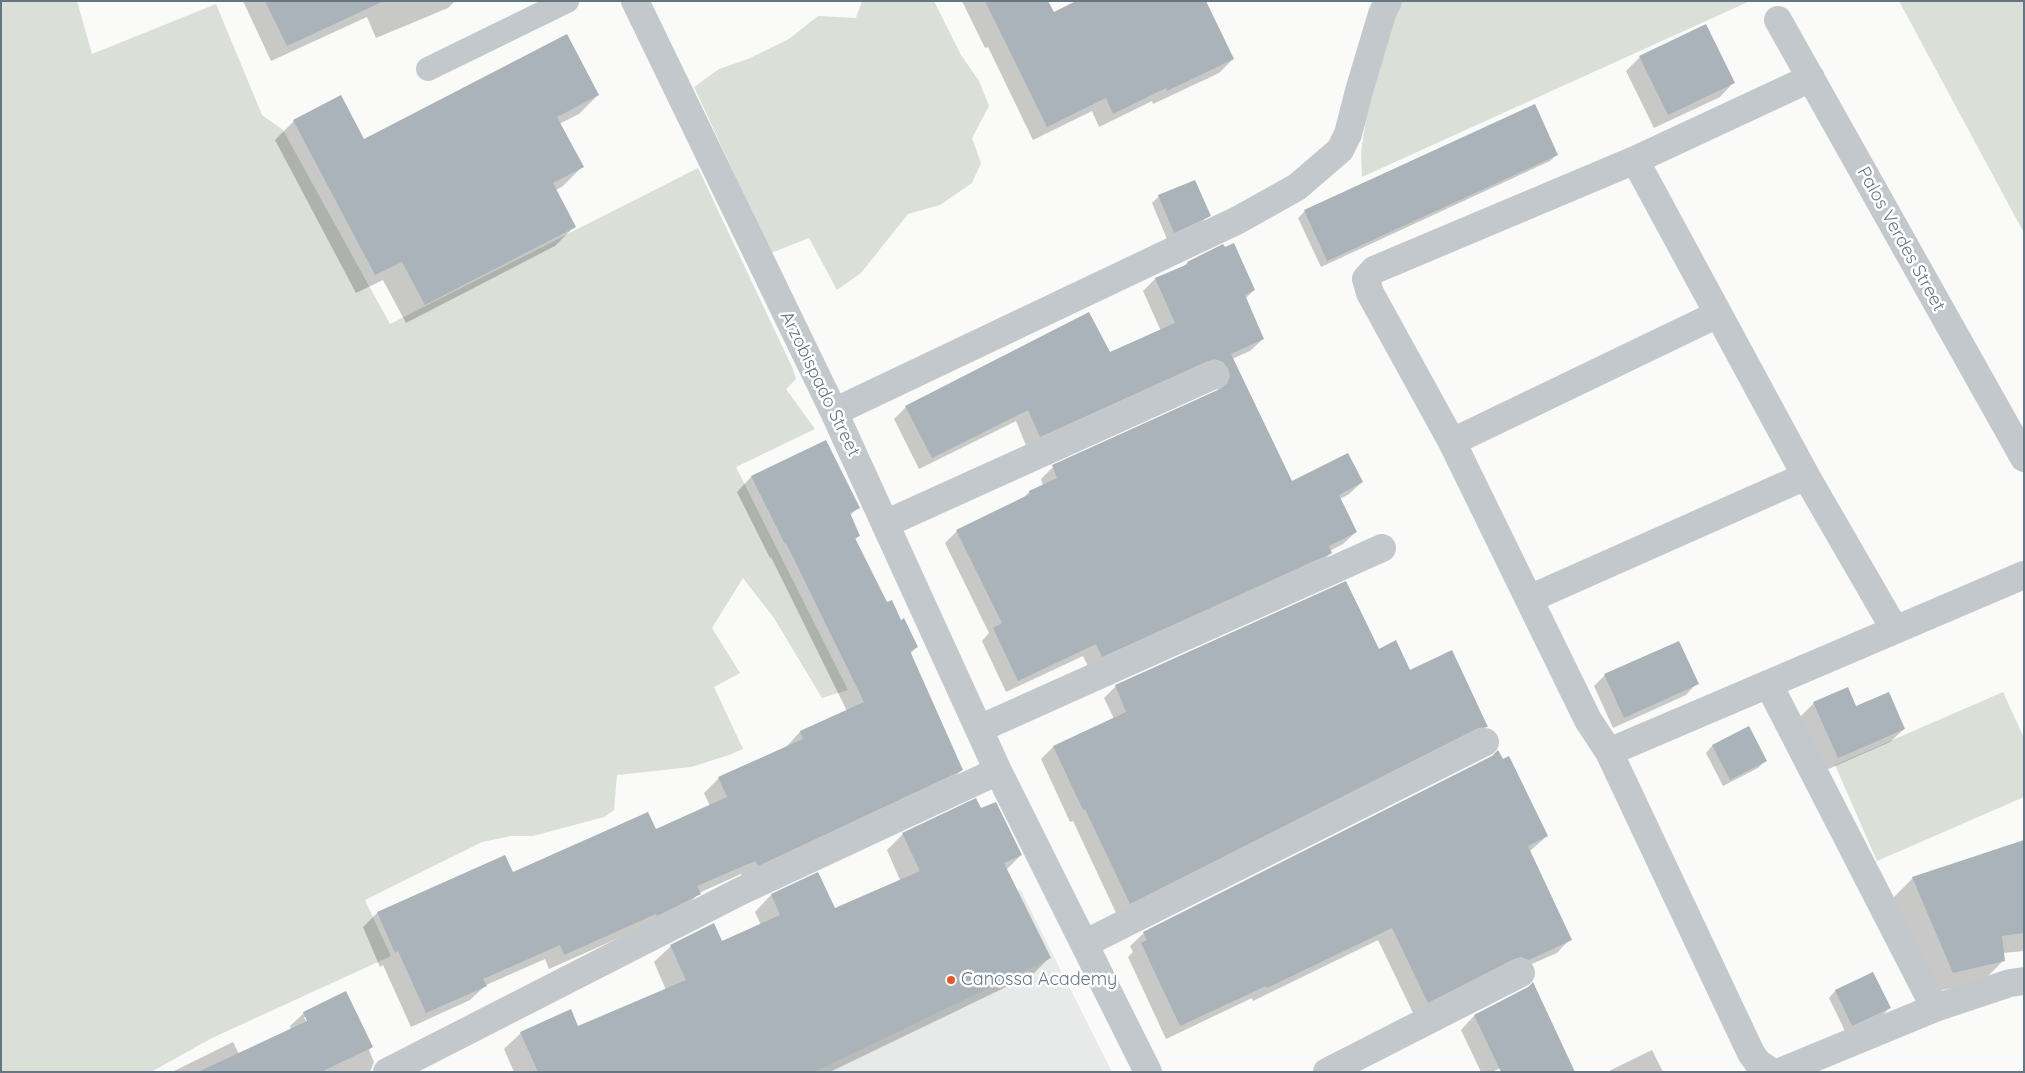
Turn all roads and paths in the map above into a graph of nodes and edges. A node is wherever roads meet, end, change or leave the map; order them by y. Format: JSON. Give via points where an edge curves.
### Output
{"nodes":[{"id":1,"x":567,"y":1,"type":"edge"},
{"id":2,"x":635,"y":1,"type":"edge"},
{"id":3,"x":1388,"y":1,"type":"edge"},
{"id":4,"x":1778,"y":20,"type":"dead end"},
{"id":5,"x":428,"y":69,"type":"dead end"},
{"id":6,"x":1811,"y":78,"type":"junction"},
{"id":7,"x":1635,"y":160,"type":"junction"},
{"id":8,"x":1718,"y":314,"type":"junction"},
{"id":9,"x":1214,"y":375,"type":"dead end"},
{"id":10,"x":834,"y":412,"type":"junction"},
{"id":11,"x":1452,"y":442,"type":"junction"},
{"id":12,"x":2024,"y":458,"type":"edge"},
{"id":13,"x":1806,"y":476,"type":"junction"},
{"id":14,"x":885,"y":524,"type":"junction"},
{"id":15,"x":1382,"y":548,"type":"dead end"},
{"id":16,"x":2024,"y":575,"type":"edge"},
{"id":17,"x":1529,"y":599,"type":"junction"},
{"id":18,"x":1895,"y":630,"type":"junction"},
{"id":19,"x":1769,"y":685,"type":"junction"},
{"id":20,"x":979,"y":729,"type":"junction"},
{"id":21,"x":1485,"y":742,"type":"dead end"},
{"id":22,"x":1609,"y":752,"type":"junction"},
{"id":23,"x":998,"y":771,"type":"junction"},
{"id":24,"x":1086,"y":944,"type":"junction"},
{"id":25,"x":1521,"y":973,"type":"dead end"},
{"id":26,"x":2024,"y":981,"type":"edge"},
{"id":27,"x":1936,"y":1008,"type":"junction"},
{"id":28,"x":387,"y":1072,"type":"edge"},
{"id":29,"x":1148,"y":1072,"type":"edge"},
{"id":30,"x":1327,"y":1072,"type":"edge"},
{"id":31,"x":1776,"y":1072,"type":"edge"},
{"id":32,"x":1780,"y":1072,"type":"edge"}],
"edges":[{"from":1,"to":5,"type":"lane"},
{"from":2,"to":10,"type":"street","name":"Arzobispado Street"},
{"from":3,"to":10,"type":"street","via":[[1348,134],[1340,150],[1297,186],[1238,220]]},
{"from":4,"to":6,"type":"street","name":"Palos Verdes Street"},
{"from":6,"to":7,"type":"street"},
{"from":6,"to":12,"type":"street","name":"Palos Verdes Street"},
{"from":7,"to":8,"type":"street"},
{"from":7,"to":11,"type":"street","via":[[1369,274],[1366,279],[1370,293]]},
{"from":8,"to":11,"type":"street"},
{"from":8,"to":13,"type":"street"},
{"from":9,"to":14,"type":"street"},
{"from":10,"to":14,"type":"street","name":"Arzobispado Street"},
{"from":11,"to":17,"type":"street"},
{"from":13,"to":17,"type":"street"},
{"from":13,"to":18,"type":"street"},
{"from":14,"to":20,"type":"street","name":"Arzobispado Street"},
{"from":15,"to":20,"type":"street"},
{"from":16,"to":18,"type":"street"},
{"from":17,"to":22,"type":"street","via":[[1588,720]]},
{"from":18,"to":19,"type":"street"},
{"from":19,"to":22,"type":"street"},
{"from":19,"to":27,"type":"street"},
{"from":20,"to":23,"type":"street","name":"Arzobispado Street"},
{"from":21,"to":24,"type":"street"},
{"from":22,"to":31,"type":"street","via":[[1750,1053],[1758,1063]]},
{"from":23,"to":24,"type":"street","name":"Arzobispado Street"},
{"from":23,"to":28,"type":"street","via":[[741,890]]},
{"from":24,"to":29,"type":"street","name":"Arzobispado Street"},
{"from":25,"to":30,"type":"street"},
{"from":26,"to":27,"type":"street"},
{"from":27,"to":32,"type":"street"}]}
